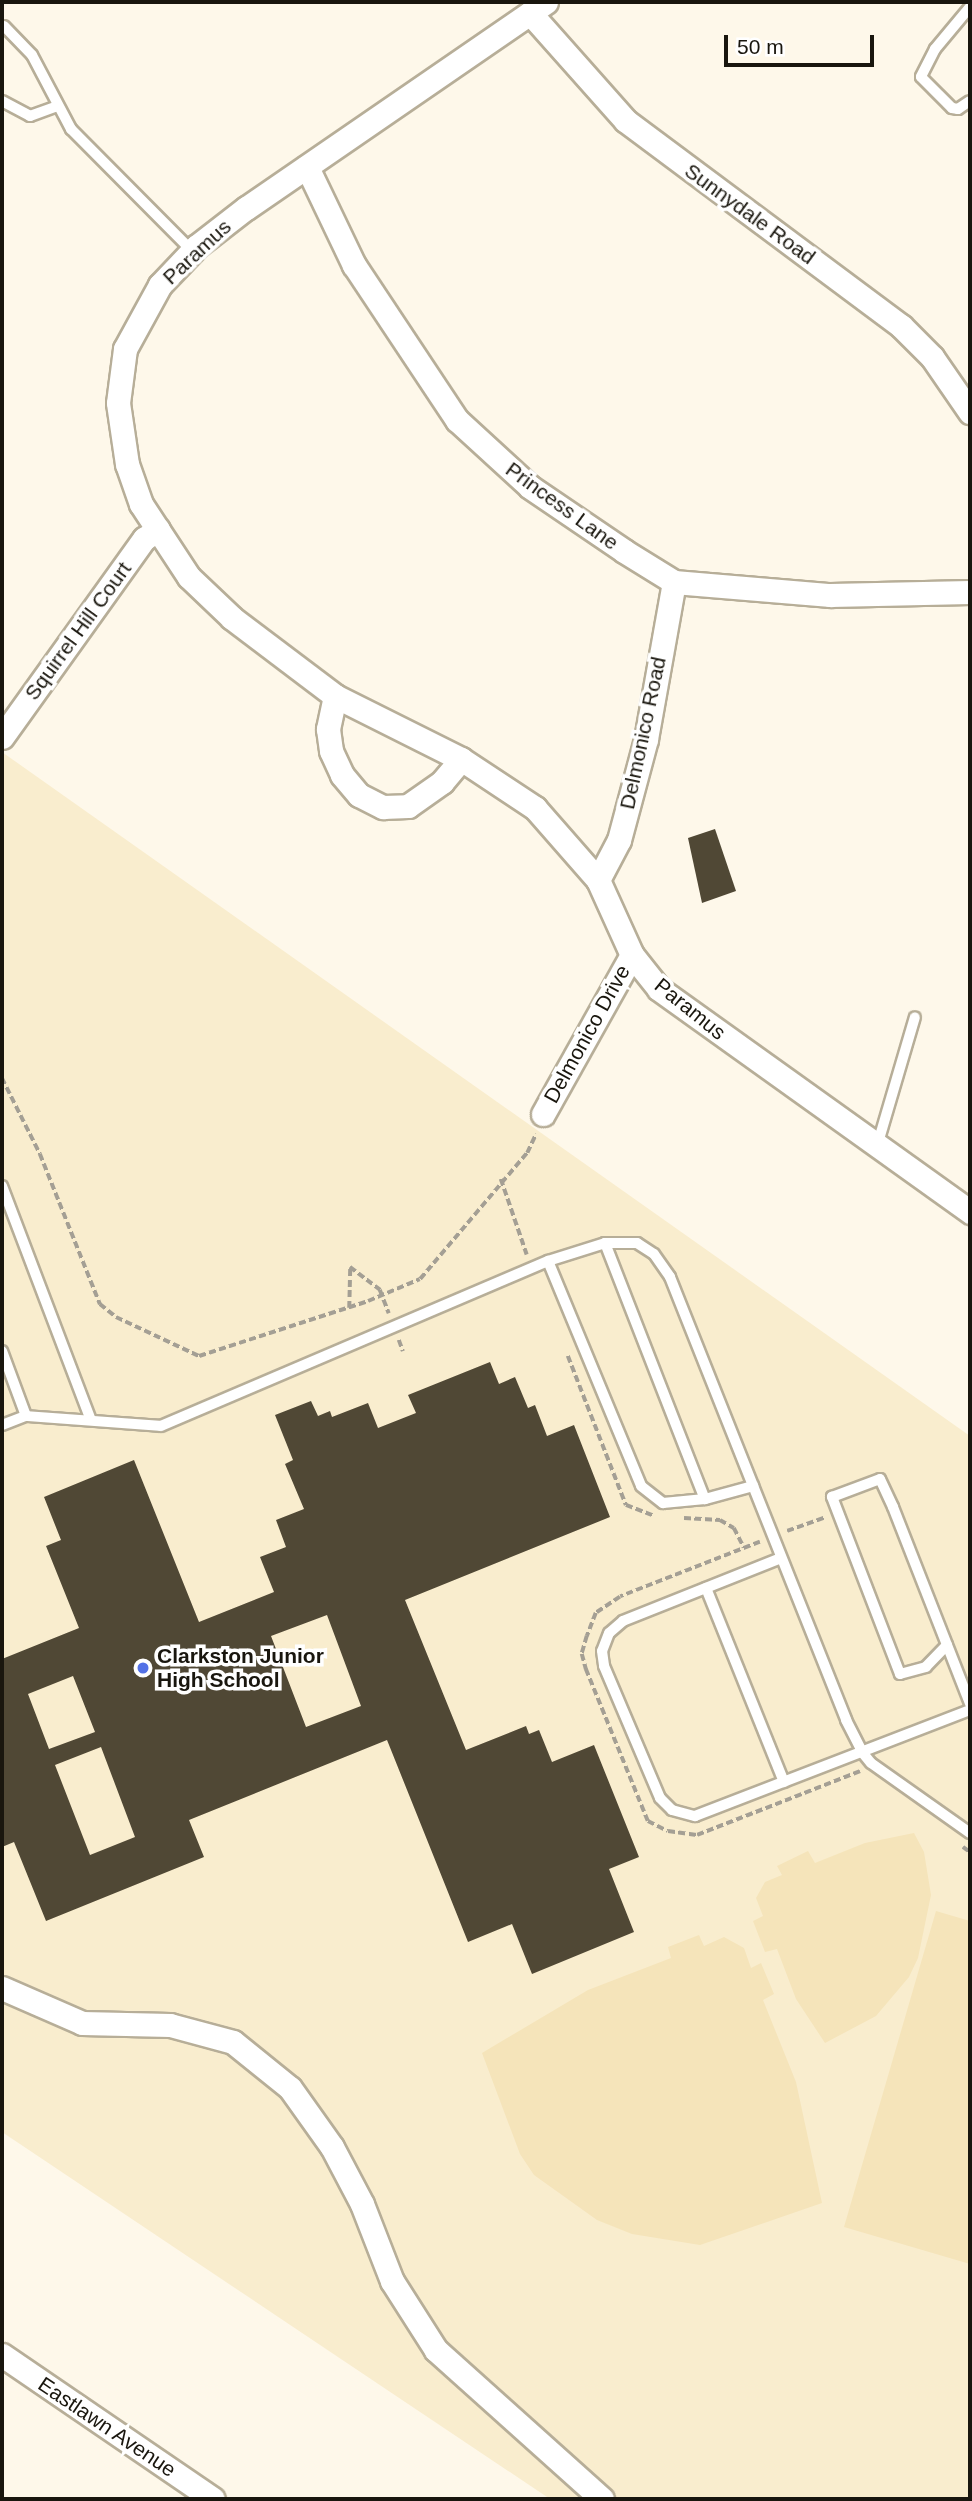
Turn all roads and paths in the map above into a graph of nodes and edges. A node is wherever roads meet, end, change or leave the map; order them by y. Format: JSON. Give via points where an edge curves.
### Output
{"nodes":[{"id":1,"x":970,"y":7,"type":"edge"},
{"id":2,"x":538,"y":8,"type":"edge"},
{"id":3,"x":5,"y":26,"type":"dead end"},
{"id":4,"x":2,"y":101,"type":"edge"},
{"id":5,"x":970,"y":101,"type":"edge"},
{"id":6,"x":57,"y":106,"type":"junction"},
{"id":7,"x":307,"y":167,"type":"junction"},
{"id":8,"x":192,"y":251,"type":"junction"},
{"id":9,"x":970,"y":412,"type":"edge"},
{"id":10,"x":158,"y":529,"type":"junction"},
{"id":11,"x":674,"y":582,"type":"junction"},
{"id":12,"x":970,"y":592,"type":"edge"},
{"id":13,"x":335,"y":696,"type":"junction"},
{"id":14,"x":2,"y":737,"type":"edge"},
{"id":15,"x":461,"y":759,"type":"junction"},
{"id":16,"x":598,"y":880,"type":"junction"},
{"id":17,"x":632,"y":955,"type":"junction"},
{"id":18,"x":915,"y":1017,"type":"dead end"},
{"id":19,"x":2,"y":1078,"type":"edge"},
{"id":20,"x":543,"y":1114,"type":"joint"},
{"id":21,"x":877,"y":1146,"type":"junction"},
{"id":22,"x":2,"y":1186,"type":"edge"},
{"id":23,"x":970,"y":1212,"type":"edge"},
{"id":24,"x":606,"y":1243,"type":"junction"},
{"id":25,"x":548,"y":1261,"type":"junction"},
{"id":26,"x":383,"y":1295,"type":"junction"},
{"id":27,"x":349,"y":1308,"type":"junction"},
{"id":28,"x":394,"y":1327,"type":"junction"},
{"id":29,"x":2,"y":1351,"type":"edge"},
{"id":30,"x":403,"y":1351,"type":"dead end"},
{"id":31,"x":26,"y":1416,"type":"junction"},
{"id":32,"x":91,"y":1420,"type":"junction"},
{"id":33,"x":2,"y":1425,"type":"edge"},
{"id":34,"x":753,"y":1486,"type":"junction"},
{"id":35,"x":705,"y":1499,"type":"junction"},
{"id":36,"x":838,"y":1512,"type":"junction"},
{"id":37,"x":773,"y":1537,"type":"junction"},
{"id":38,"x":781,"y":1558,"type":"junction"},
{"id":39,"x":706,"y":1588,"type":"junction"},
{"id":40,"x":947,"y":1646,"type":"junction"},
{"id":41,"x":970,"y":1703,"type":"edge"},
{"id":42,"x":970,"y":1710,"type":"edge"},
{"id":43,"x":862,"y":1752,"type":"junction"},
{"id":44,"x":874,"y":1765,"type":"junction"},
{"id":45,"x":783,"y":1782,"type":"junction"},
{"id":46,"x":970,"y":1833,"type":"edge"},
{"id":47,"x":2,"y":1988,"type":"edge"},
{"id":48,"x":2,"y":2354,"type":"edge"},
{"id":49,"x":213,"y":2499,"type":"edge"},
{"id":50,"x":602,"y":2499,"type":"edge"}],
"edges":[{"from":1,"to":5,"type":"lane","via":[[935,49],[921,77],[952,108]]},
{"from":2,"to":7,"type":"street","name":"Paramus"},
{"from":2,"to":9,"type":"street","name":"Sunnydale Road","via":[[594,89],[643,135],[901,326],[932,357]]},
{"from":3,"to":6,"type":"lane","via":[[32,55]]},
{"from":4,"to":6,"type":"lane","via":[[30,116]]},
{"from":6,"to":8,"type":"lane","via":[[71,129]]},
{"from":7,"to":8,"type":"street","name":"Paramus"},
{"from":7,"to":11,"type":"street","name":"Princess Lane","via":[[354,265],[457,420],[530,486]]},
{"from":8,"to":10,"type":"street","name":"Paramus","via":[[160,285],[125,349],[118,403],[127,464],[141,504]]},
{"from":10,"to":13,"type":"street","name":"Paramus","via":[[190,577],[232,618]]},
{"from":10,"to":14,"type":"street","name":"Squirrel Hill Court","via":[[144,539]]},
{"from":11,"to":12,"type":"street","name":"Princess Lane","via":[[830,595]]},
{"from":11,"to":16,"type":"street","name":"Delmonico Road","via":[[646,739],[619,840]]},
{"from":13,"to":15,"type":"street","name":"Paramus"},
{"from":13,"to":15,"type":"street","via":[[328,729],[331,751],[342,775],[359,795],[383,807],[408,806],[442,782]]},
{"from":15,"to":16,"type":"street","name":"Paramus","via":[[535,808]]},
{"from":16,"to":17,"type":"street","name":"Paramus"},
{"from":17,"to":20,"type":"street","name":"Delmonico Drive"},
{"from":17,"to":21,"type":"street","name":"Paramus","via":[[659,989],[683,1008]]},
{"from":18,"to":21,"type":"lane"},
{"from":19,"to":27,"type":"path","via":[[40,1154],[93,1291],[106,1310],[199,1356]]},
{"from":20,"to":26,"type":"path","via":[[527,1153],[430,1269],[420,1279]]},
{"from":21,"to":23,"type":"street","name":"Paramus"},
{"from":22,"to":32,"type":"lane"},
{"from":24,"to":25,"type":"lane"},
{"from":24,"to":34,"type":"lane","via":[[637,1243],[654,1254],[670,1277]]},
{"from":24,"to":35,"type":"lane"},
{"from":25,"to":28,"type":"lane"},
{"from":25,"to":35,"type":"lane","via":[[641,1486],[663,1503]]},
{"from":26,"to":27,"type":"path"},
{"from":26,"to":27,"type":"path","via":[[350,1268]]},
{"from":26,"to":28,"type":"path"},
{"from":28,"to":30,"type":"path"},
{"from":28,"to":32,"type":"lane","via":[[162,1426]]},
{"from":29,"to":31,"type":"lane"},
{"from":31,"to":32,"type":"lane"},
{"from":31,"to":33,"type":"lane"},
{"from":34,"to":35,"type":"lane"},
{"from":34,"to":37,"type":"lane"},
{"from":36,"to":37,"type":"path"},
{"from":36,"to":40,"type":"lane","via":[[900,1674],[926,1667]]},
{"from":36,"to":40,"type":"lane","via":[[832,1497],[880,1479]]},
{"from":37,"to":38,"type":"lane"},
{"from":37,"to":44,"type":"path","via":[[620,1597],[596,1613],[582,1654],[648,1821],[668,1831],[697,1835]]},
{"from":38,"to":39,"type":"lane"},
{"from":38,"to":43,"type":"lane"},
{"from":39,"to":45,"type":"lane"},
{"from":39,"to":45,"type":"lane","via":[[623,1621],[609,1633],[601,1651],[604,1666],[660,1798],[672,1810],[695,1816]]},
{"from":40,"to":41,"type":"lane"},
{"from":42,"to":43,"type":"lane"},
{"from":43,"to":44,"type":"lane"},
{"from":43,"to":45,"type":"lane"},
{"from":44,"to":46,"type":"lane"},
{"from":47,"to":50,"type":"street","via":[[82,2023],[170,2025],[233,2042],[290,2088],[332,2147],[362,2204],[393,2281],[436,2350],[531,2440]]},
{"from":48,"to":49,"type":"street","name":"Eastlawn Avenue"}]}
